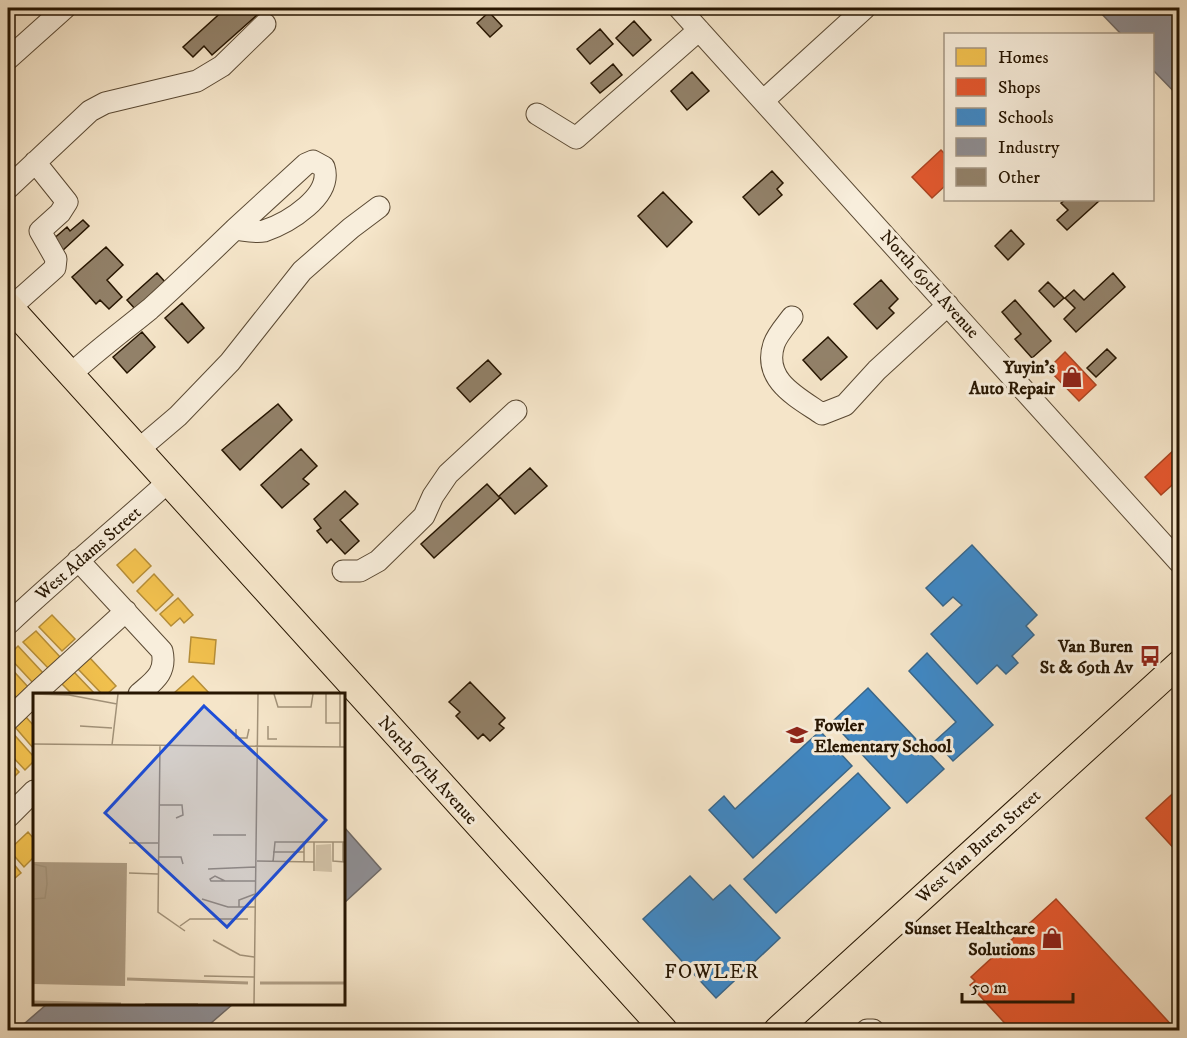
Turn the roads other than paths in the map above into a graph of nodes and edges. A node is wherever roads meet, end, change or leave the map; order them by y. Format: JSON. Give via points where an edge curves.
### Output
{"nodes":[{"id":1,"x":65,"y":8,"type":"edge"},
{"id":2,"x":679,"y":8,"type":"edge"},
{"id":3,"x":865,"y":8,"type":"edge"},
{"id":4,"x":265,"y":24,"type":"dead end"},
{"id":5,"x":699,"y":30,"type":"junction"},
{"id":6,"x":8,"y":58,"type":"edge"},
{"id":7,"x":763,"y":101,"type":"junction"},
{"id":8,"x":537,"y":114,"type":"dead end"},
{"id":9,"x":35,"y":162,"type":"junction"},
{"id":10,"x":8,"y":188,"type":"edge"},
{"id":11,"x":380,"y":207,"type":"dead end"},
{"id":12,"x":235,"y":229,"type":"dead end"},
{"id":13,"x":948,"y":305,"type":"junction"},
{"id":14,"x":9,"y":307,"type":"edge"},
{"id":15,"x":792,"y":317,"type":"dead end"},
{"id":16,"x":70,"y":375,"type":"junction"},
{"id":17,"x":516,"y":411,"type":"dead end"},
{"id":18,"x":138,"y":450,"type":"junction"},
{"id":19,"x":168,"y":482,"type":"junction"},
{"id":20,"x":78,"y":560,"type":"junction"},
{"id":21,"x":1179,"y":563,"type":"edge"},
{"id":22,"x":343,"y":571,"type":"dead end"},
{"id":23,"x":126,"y":612,"type":"junction"},
{"id":24,"x":8,"y":624,"type":"edge"},
{"id":25,"x":1179,"y":663,"type":"edge"},
{"id":26,"x":37,"y":693,"type":"edge"},
{"id":27,"x":140,"y":693,"type":"edge"},
{"id":28,"x":33,"y":697,"type":"edge"},
{"id":29,"x":8,"y":720,"type":"edge"},
{"id":30,"x":33,"y":792,"type":"edge"},
{"id":31,"x":8,"y":815,"type":"edge"},
{"id":32,"x":664,"y":1030,"type":"edge"},
{"id":33,"x":777,"y":1030,"type":"edge"},
{"id":34,"x":867,"y":1030,"type":"edge"},
{"id":35,"x":873,"y":1030,"type":"edge"}],
"edges":[{"from":1,"to":6,"type":"street"},
{"from":2,"to":5,"type":"street","name":"North 69th Avenue"},
{"from":3,"to":7,"type":"street"},
{"from":4,"to":9,"type":"street","via":[[222,66],[197,81],[105,103],[90,111]]},
{"from":5,"to":7,"type":"street","name":"North 69th Avenue"},
{"from":5,"to":8,"type":"street","via":[[576,138]]},
{"from":7,"to":13,"type":"street","name":"North 69th Avenue"},
{"from":9,"to":10,"type":"street"},
{"from":9,"to":14,"type":"street","via":[[67,202],[40,231],[56,259],[55,268]]},
{"from":11,"to":18,"type":"street","via":[[302,271],[230,362],[178,416]]},
{"from":12,"to":16,"type":"street"},
{"from":13,"to":15,"type":"street","via":[[876,370],[845,405],[822,414],[784,389],[772,370],[774,344]]},
{"from":13,"to":21,"type":"street","name":"North 69th Avenue"},
{"from":14,"to":16,"type":"main road","name":"North 67th Avenue"},
{"from":16,"to":18,"type":"main road","name":"North 67th Avenue"},
{"from":17,"to":22,"type":"street","via":[[448,474],[424,516],[378,561],[360,571]]},
{"from":18,"to":19,"type":"main road","name":"North 67th Avenue"},
{"from":19,"to":20,"type":"street","name":"West Adams Street"},
{"from":19,"to":32,"type":"main road","name":"North 67th Avenue"},
{"from":20,"to":23,"type":"street"},
{"from":20,"to":24,"type":"street","name":"West Adams Street"},
{"from":23,"to":26,"type":"street"},
{"from":23,"to":27,"type":"street","via":[[162,651],[164,662],[161,674]]},
{"from":25,"to":33,"type":"main road","name":"West Van Buren Street"},
{"from":28,"to":29,"type":"street"},
{"from":30,"to":31,"type":"street"},
{"from":34,"to":35,"type":"street"}]}
